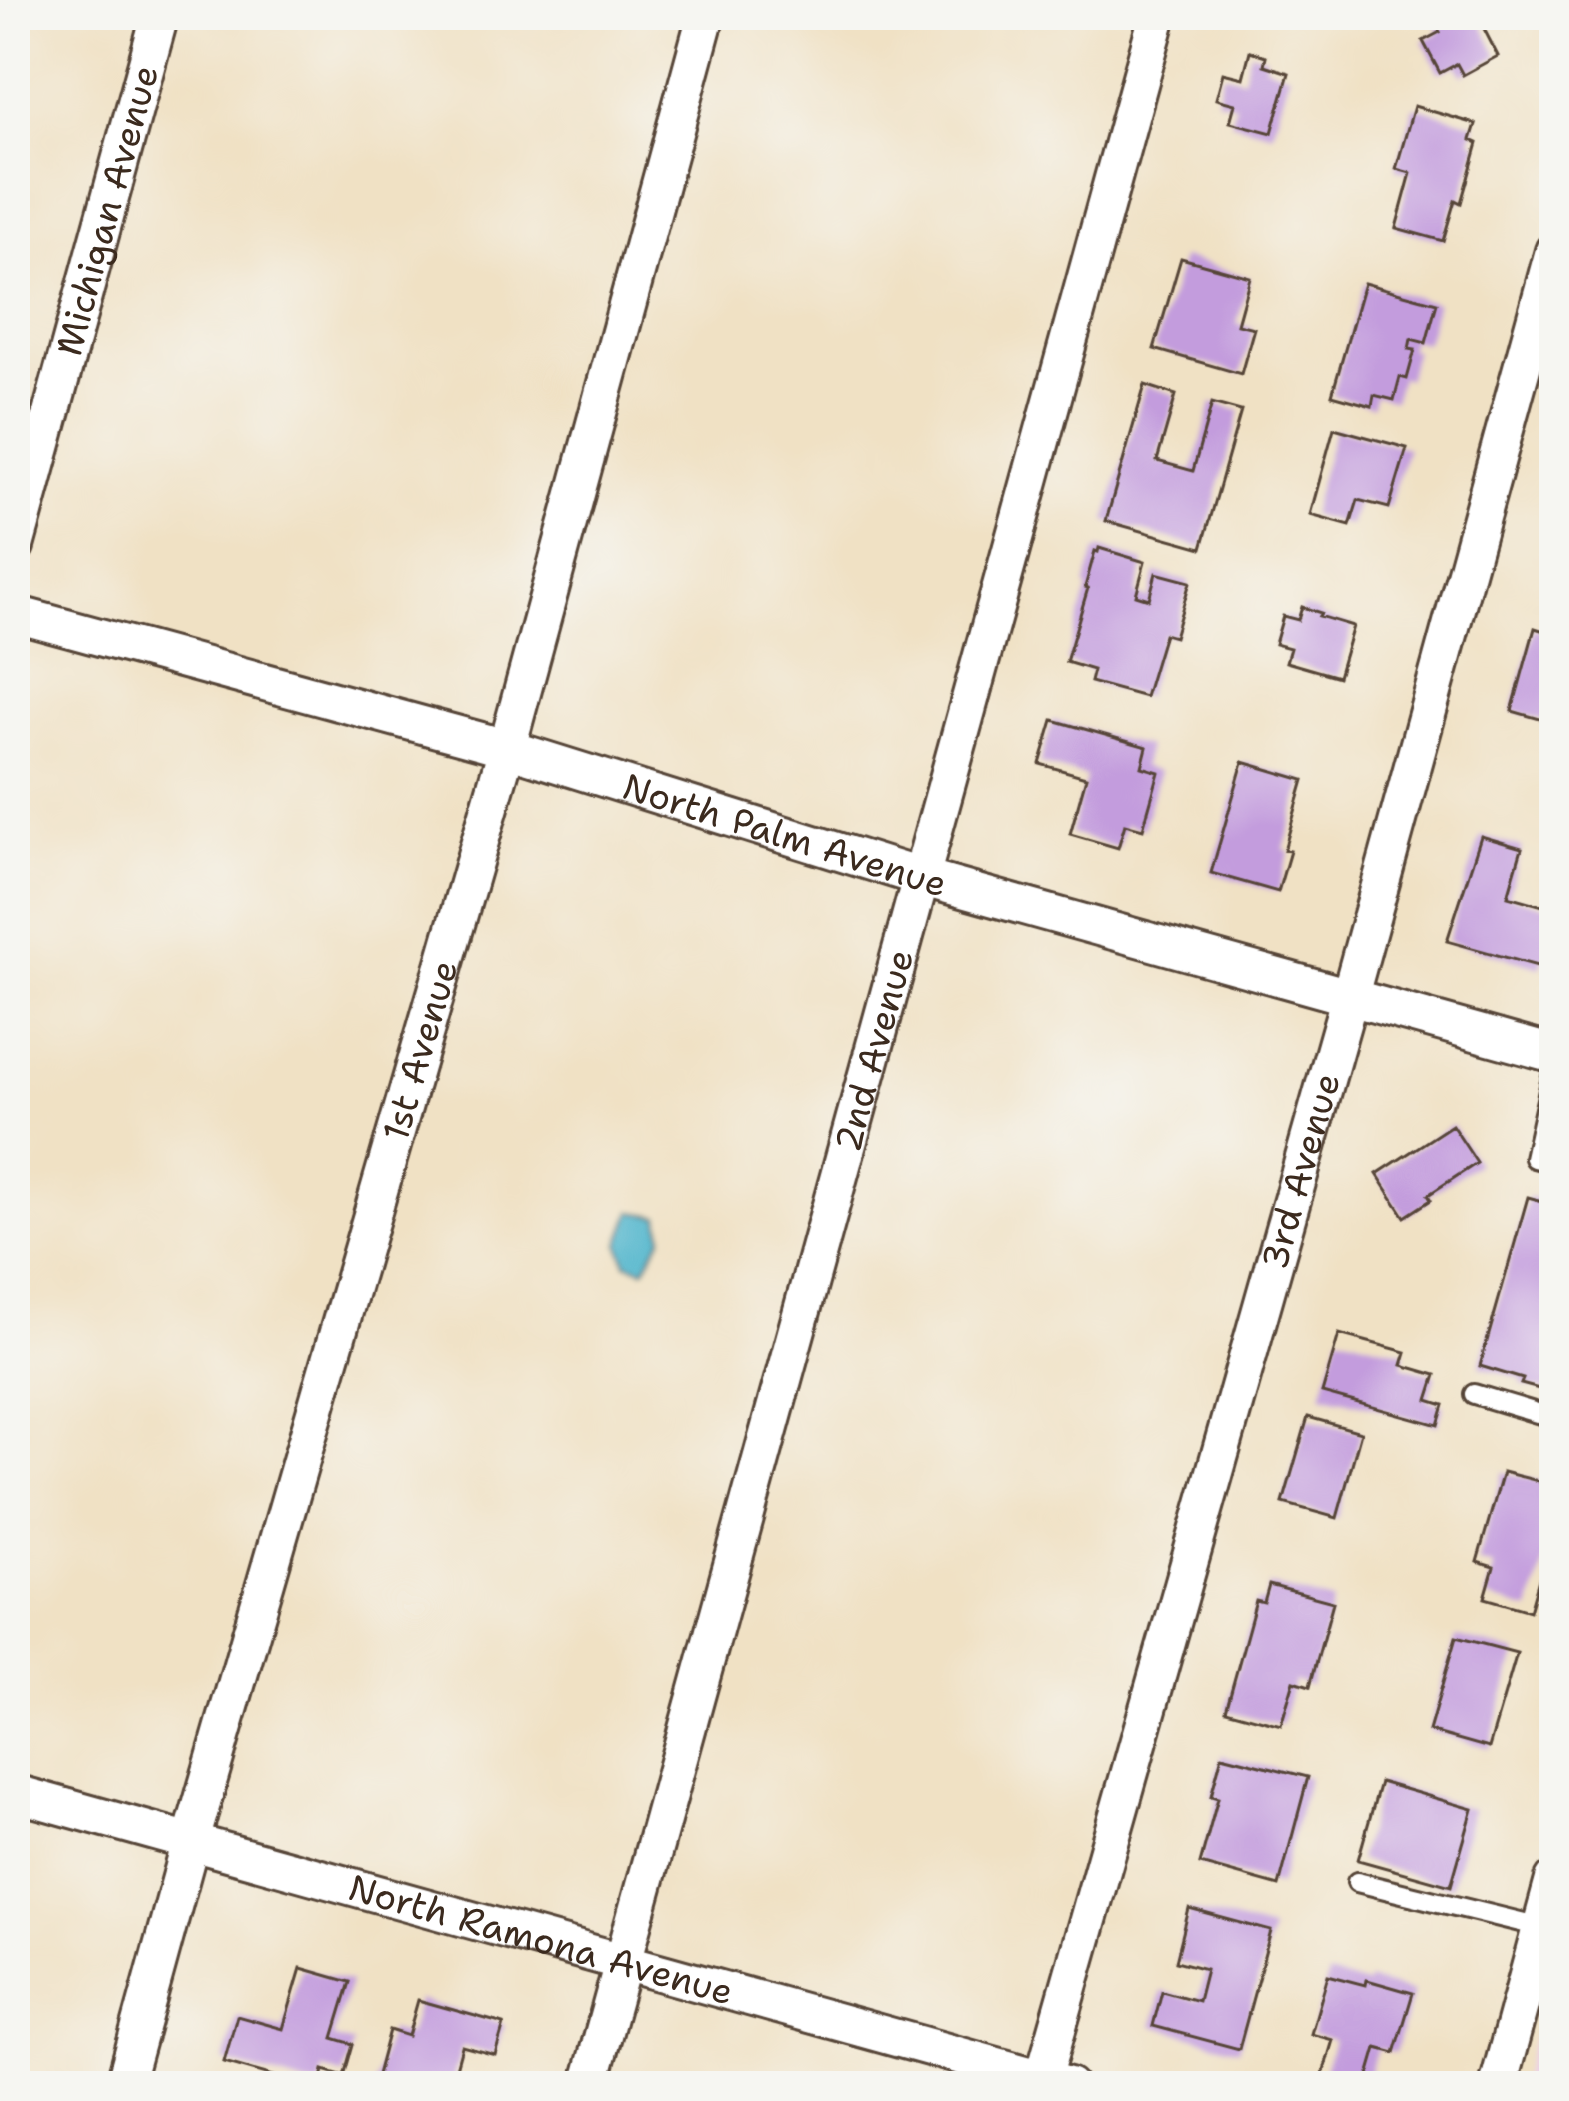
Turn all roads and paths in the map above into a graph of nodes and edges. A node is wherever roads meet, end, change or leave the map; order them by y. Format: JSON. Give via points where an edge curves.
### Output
{"nodes":[{"id":1,"x":160,"y":15,"type":"edge"},
{"id":2,"x":706,"y":15,"type":"edge"},
{"id":3,"x":1158,"y":15,"type":"edge"},
{"id":4,"x":1554,"y":251,"type":"edge"},
{"id":5,"x":15,"y":546,"type":"edge"},
{"id":6,"x":15,"y":614,"type":"edge"},
{"id":7,"x":507,"y":748,"type":"junction"},
{"id":8,"x":923,"y":878,"type":"junction"},
{"id":9,"x":1349,"y":999,"type":"junction"},
{"id":10,"x":1554,"y":1054,"type":"edge"},
{"id":11,"x":1554,"y":1068,"type":"edge"},
{"id":12,"x":1554,"y":1163,"type":"edge"},
{"id":13,"x":1474,"y":1394,"type":"dead end"},
{"id":14,"x":1554,"y":1418,"type":"edge"},
{"id":15,"x":15,"y":1793,"type":"edge"},
{"id":16,"x":190,"y":1841,"type":"junction"},
{"id":17,"x":1554,"y":1880,"type":"edge"},
{"id":18,"x":1357,"y":1882,"type":"dead end"},
{"id":19,"x":1541,"y":1927,"type":"junction"},
{"id":20,"x":624,"y":1963,"type":"junction"},
{"id":21,"x":1051,"y":2084,"type":"edge"},
{"id":22,"x":124,"y":2086,"type":"edge"},
{"id":23,"x":589,"y":2086,"type":"edge"},
{"id":24,"x":1498,"y":2086,"type":"edge"}],
"edges":[{"from":1,"to":5,"type":"street","name":"Michigan Avenue"},
{"from":2,"to":7,"type":"street","name":"1st Avenue"},
{"from":3,"to":8,"type":"street","name":"2nd Avenue"},
{"from":4,"to":9,"type":"street","name":"3rd Avenue"},
{"from":6,"to":7,"type":"street","name":"North Palm Avenue"},
{"from":7,"to":8,"type":"street","name":"North Palm Avenue"},
{"from":7,"to":16,"type":"street","name":"1st Avenue"},
{"from":8,"to":9,"type":"street","name":"North Palm Avenue"},
{"from":8,"to":20,"type":"street","name":"2nd Avenue"},
{"from":9,"to":10,"type":"street","name":"North Palm Avenue"},
{"from":9,"to":21,"type":"street","name":"3rd Avenue"},
{"from":11,"to":12,"type":"lane","via":[[1534,1158]]},
{"from":13,"to":14,"type":"lane"},
{"from":15,"to":16,"type":"street","name":"North Ramona Avenue"},
{"from":16,"to":20,"type":"street","name":"North Ramona Avenue"},
{"from":16,"to":22,"type":"street","name":"1st Avenue"},
{"from":17,"to":19,"type":"street"},
{"from":18,"to":19,"type":"lane"},
{"from":19,"to":24,"type":"street"},
{"from":20,"to":21,"type":"street","name":"North Ramona Avenue"},
{"from":20,"to":23,"type":"street","name":"2nd Avenue"}]}
